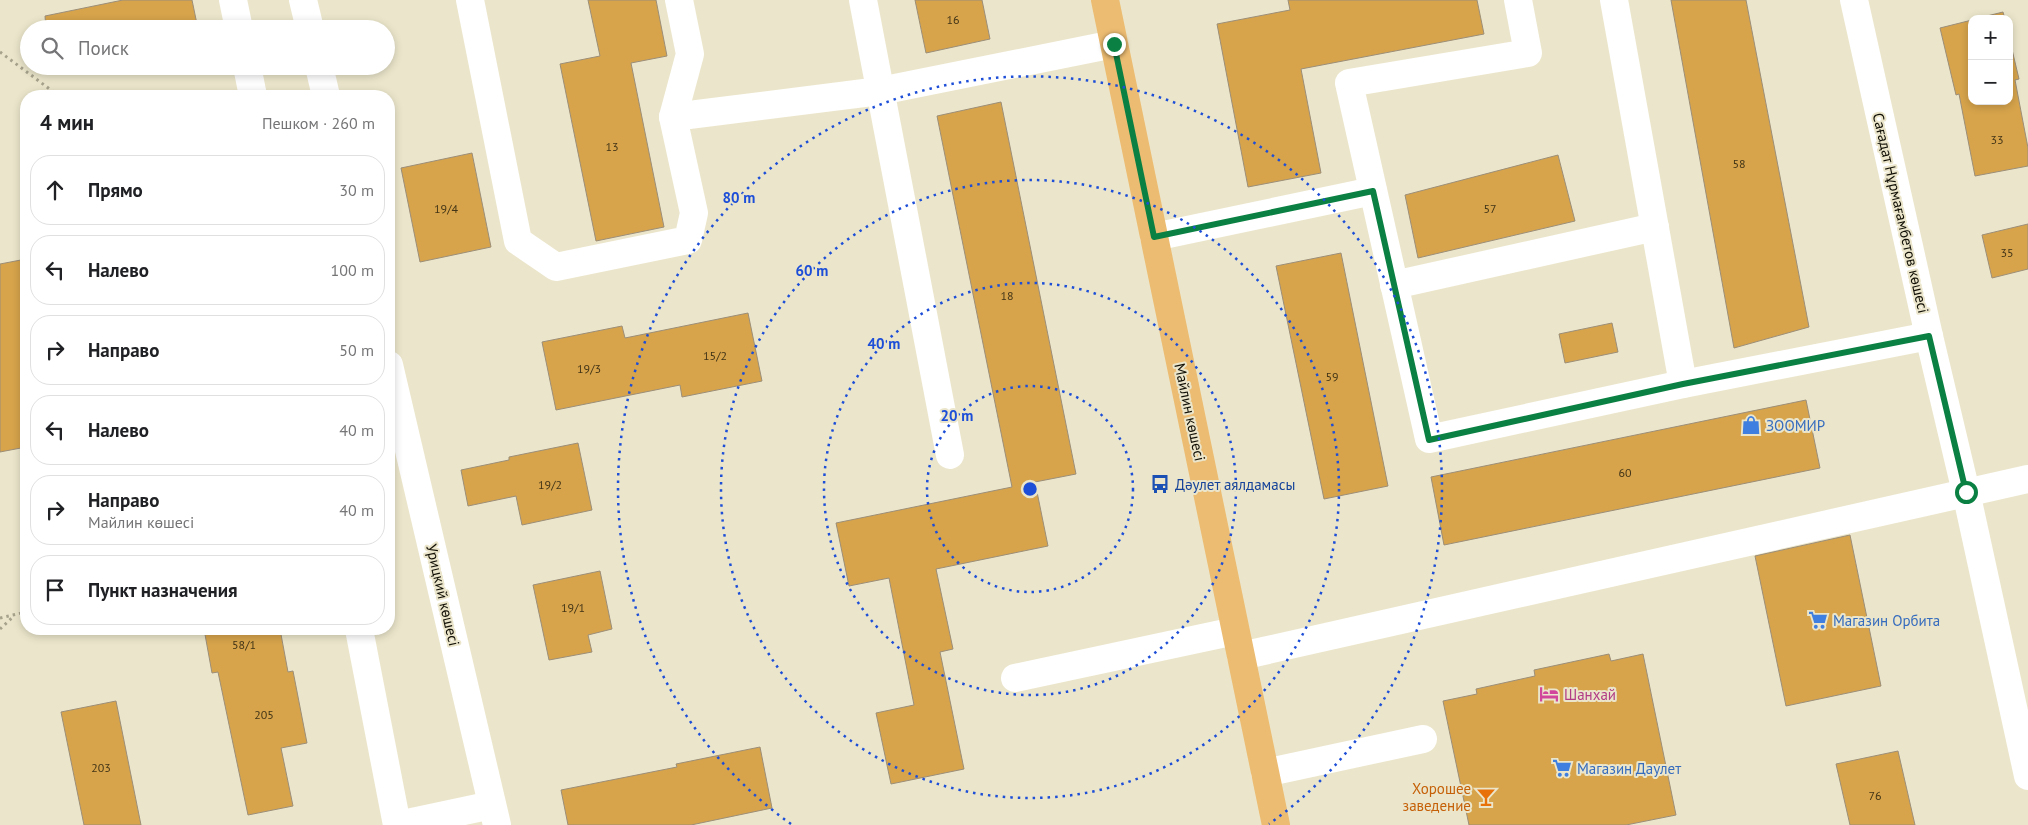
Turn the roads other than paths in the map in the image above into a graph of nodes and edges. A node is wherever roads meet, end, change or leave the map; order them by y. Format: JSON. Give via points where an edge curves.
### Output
{"nodes":[{"id":1,"x":233,"y":0,"type":"edge"},
{"id":2,"x":303,"y":0,"type":"edge"},
{"id":3,"x":470,"y":0,"type":"edge"},
{"id":4,"x":679,"y":0,"type":"edge"},
{"id":5,"x":863,"y":0,"type":"edge"},
{"id":6,"x":1104,"y":0,"type":"edge"},
{"id":7,"x":1518,"y":0,"type":"edge"},
{"id":8,"x":1614,"y":0,"type":"edge"},
{"id":9,"x":1854,"y":0,"type":"edge"},
{"id":10,"x":237,"y":20,"type":"edge"},
{"id":11,"x":308,"y":20,"type":"edge"},
{"id":12,"x":1114,"y":44,"type":"junction"},
{"id":13,"x":249,"y":75,"type":"edge"},
{"id":14,"x":321,"y":75,"type":"edge"},
{"id":15,"x":252,"y":90,"type":"edge"},
{"id":16,"x":325,"y":90,"type":"edge"},
{"id":17,"x":880,"y":91,"type":"junction"},
{"id":18,"x":673,"y":117,"type":"junction"},
{"id":19,"x":1373,"y":191,"type":"junction"},
{"id":20,"x":1655,"y":227,"type":"junction"},
{"id":21,"x":1154,"y":237,"type":"junction"},
{"id":22,"x":1394,"y":285,"type":"junction"},
{"id":23,"x":1929,"y":336,"type":"junction"},
{"id":24,"x":1683,"y":384,"type":"junction"},
{"id":25,"x":395,"y":391,"type":"edge"},
{"id":26,"x":950,"y":455,"type":"dead end"},
{"id":27,"x":2028,"y":478,"type":"edge"},
{"id":28,"x":1966,"y":492,"type":"junction"},
{"id":29,"x":360,"y":635,"type":"edge"},
{"id":30,"x":1238,"y":643,"type":"junction"},
{"id":31,"x":1015,"y":678,"type":"dead end"},
{"id":32,"x":2020,"y":694,"type":"edge"},
{"id":33,"x":1423,"y":739,"type":"dead end"},
{"id":34,"x":1265,"y":773,"type":"junction"},
{"id":35,"x":2028,"y":776,"type":"edge"},
{"id":36,"x":494,"y":815,"type":"edge"},
{"id":37,"x":397,"y":825,"type":"edge"},
{"id":38,"x":1276,"y":825,"type":"edge"}],
"edges":[{"from":1,"to":10,"type":"street"},
{"from":2,"to":11,"type":"street"},
{"from":3,"to":18,"type":"street","via":[[518,242],[556,268],[688,240],[694,214]]},
{"from":4,"to":18,"type":"street","via":[[690,54]]},
{"from":5,"to":17,"type":"street"},
{"from":6,"to":12,"type":"main road","name":"Майлин көшесі"},
{"from":7,"to":19,"type":"street","via":[[1528,53],[1349,83]]},
{"from":8,"to":20,"type":"street"},
{"from":9,"to":23,"type":"street","name":"Сағадат Нұрмағамбетов көшесі"},
{"from":12,"to":17,"type":"street"},
{"from":12,"to":21,"type":"main road","name":"Майлин көшесі"},
{"from":13,"to":15,"type":"street"},
{"from":14,"to":16,"type":"street"},
{"from":17,"to":18,"type":"street"},
{"from":17,"to":26,"type":"street"},
{"from":19,"to":21,"type":"street"},
{"from":19,"to":22,"type":"street"},
{"from":20,"to":22,"type":"street"},
{"from":20,"to":24,"type":"street"},
{"from":21,"to":30,"type":"main road","name":"Майлин көшесі"},
{"from":22,"to":24,"type":"street","via":[[1429,440]]},
{"from":23,"to":24,"type":"street"},
{"from":23,"to":28,"type":"street","name":"Сағадат Нұрмағамбетов көшесі"},
{"from":25,"to":36,"type":"street","name":"Урицкий көшесі"},
{"from":27,"to":28,"type":"street"},
{"from":28,"to":30,"type":"street"},
{"from":28,"to":32,"type":"street","name":"Сағадат Нұрмағамбетов көшесі"},
{"from":29,"to":37,"type":"street"},
{"from":30,"to":31,"type":"street"},
{"from":30,"to":34,"type":"main road","name":"Майлин көшесі"},
{"from":32,"to":35,"type":"street","name":"Сағадат Нұрмағамбетов көшесі"},
{"from":33,"to":34,"type":"street"},
{"from":34,"to":38,"type":"main road","name":"Майлин көшесі"},
{"from":36,"to":37,"type":"street"}]}
